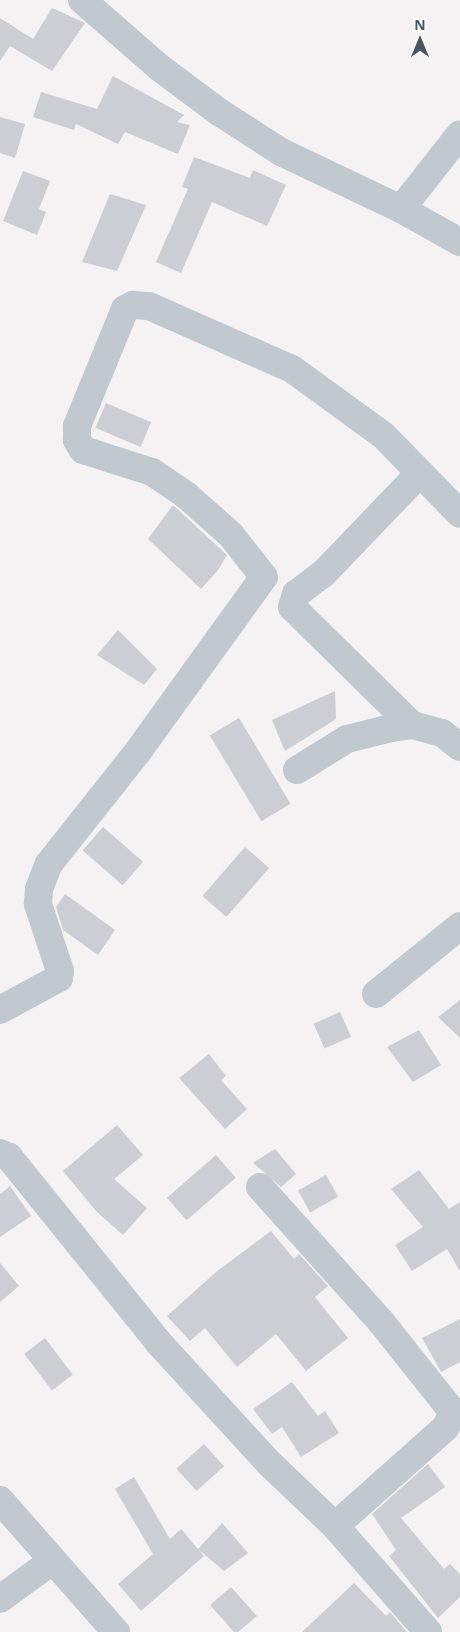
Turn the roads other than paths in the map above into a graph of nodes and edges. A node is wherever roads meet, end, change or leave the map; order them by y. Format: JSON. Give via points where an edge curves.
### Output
{"nodes":[{"id":1,"x":82,"y":0,"type":"edge"},
{"id":2,"x":460,"y":134,"type":"edge"},
{"id":3,"x":401,"y":209,"type":"junction"},
{"id":4,"x":460,"y":242,"type":"edge"},
{"id":5,"x":420,"y":473,"type":"junction"},
{"id":6,"x":460,"y":514,"type":"edge"},
{"id":7,"x":412,"y":725,"type":"junction"},
{"id":8,"x":460,"y":747,"type":"edge"},
{"id":9,"x":297,"y":770,"type":"dead end"},
{"id":10,"x":460,"y":926,"type":"edge"},
{"id":11,"x":376,"y":994,"type":"dead end"},
{"id":12,"x":0,"y":1010,"type":"edge"},
{"id":13,"x":0,"y":1153,"type":"edge"},
{"id":14,"x":260,"y":1187,"type":"dead end"},
{"id":15,"x":0,"y":1500,"type":"edge"},
{"id":16,"x":335,"y":1526,"type":"junction"},
{"id":17,"x":52,"y":1561,"type":"junction"},
{"id":18,"x":0,"y":1599,"type":"edge"},
{"id":19,"x":116,"y":1632,"type":"edge"},
{"id":20,"x":428,"y":1632,"type":"edge"}],
"edges":[{"from":1,"to":3,"type":"street","via":[[160,68],[219,112],[281,152]]},
{"from":2,"to":3,"type":"street"},
{"from":3,"to":4,"type":"street"},
{"from":5,"to":6,"type":"street"},
{"from":5,"to":7,"type":"street","via":[[323,574],[296,594],[292,607]]},
{"from":5,"to":12,"type":"street","via":[[383,436],[292,369],[149,306],[133,305],[124,309],[77,426],[77,440],[83,450],[152,472],[186,495],[231,535],[264,577],[139,750],[48,865],[39,889],[38,904],[60,971],[59,978]]},
{"from":7,"to":8,"type":"street","via":[[442,733]]},
{"from":7,"to":9,"type":"street","via":[[347,739]]},
{"from":10,"to":11,"type":"street"},
{"from":13,"to":16,"type":"street","via":[[9,1156],[159,1343],[270,1464]]},
{"from":14,"to":16,"type":"street","via":[[382,1322],[448,1406],[452,1416],[445,1428]]},
{"from":15,"to":17,"type":"street"},
{"from":16,"to":20,"type":"street"},
{"from":17,"to":18,"type":"street"},
{"from":17,"to":19,"type":"street"}]}
